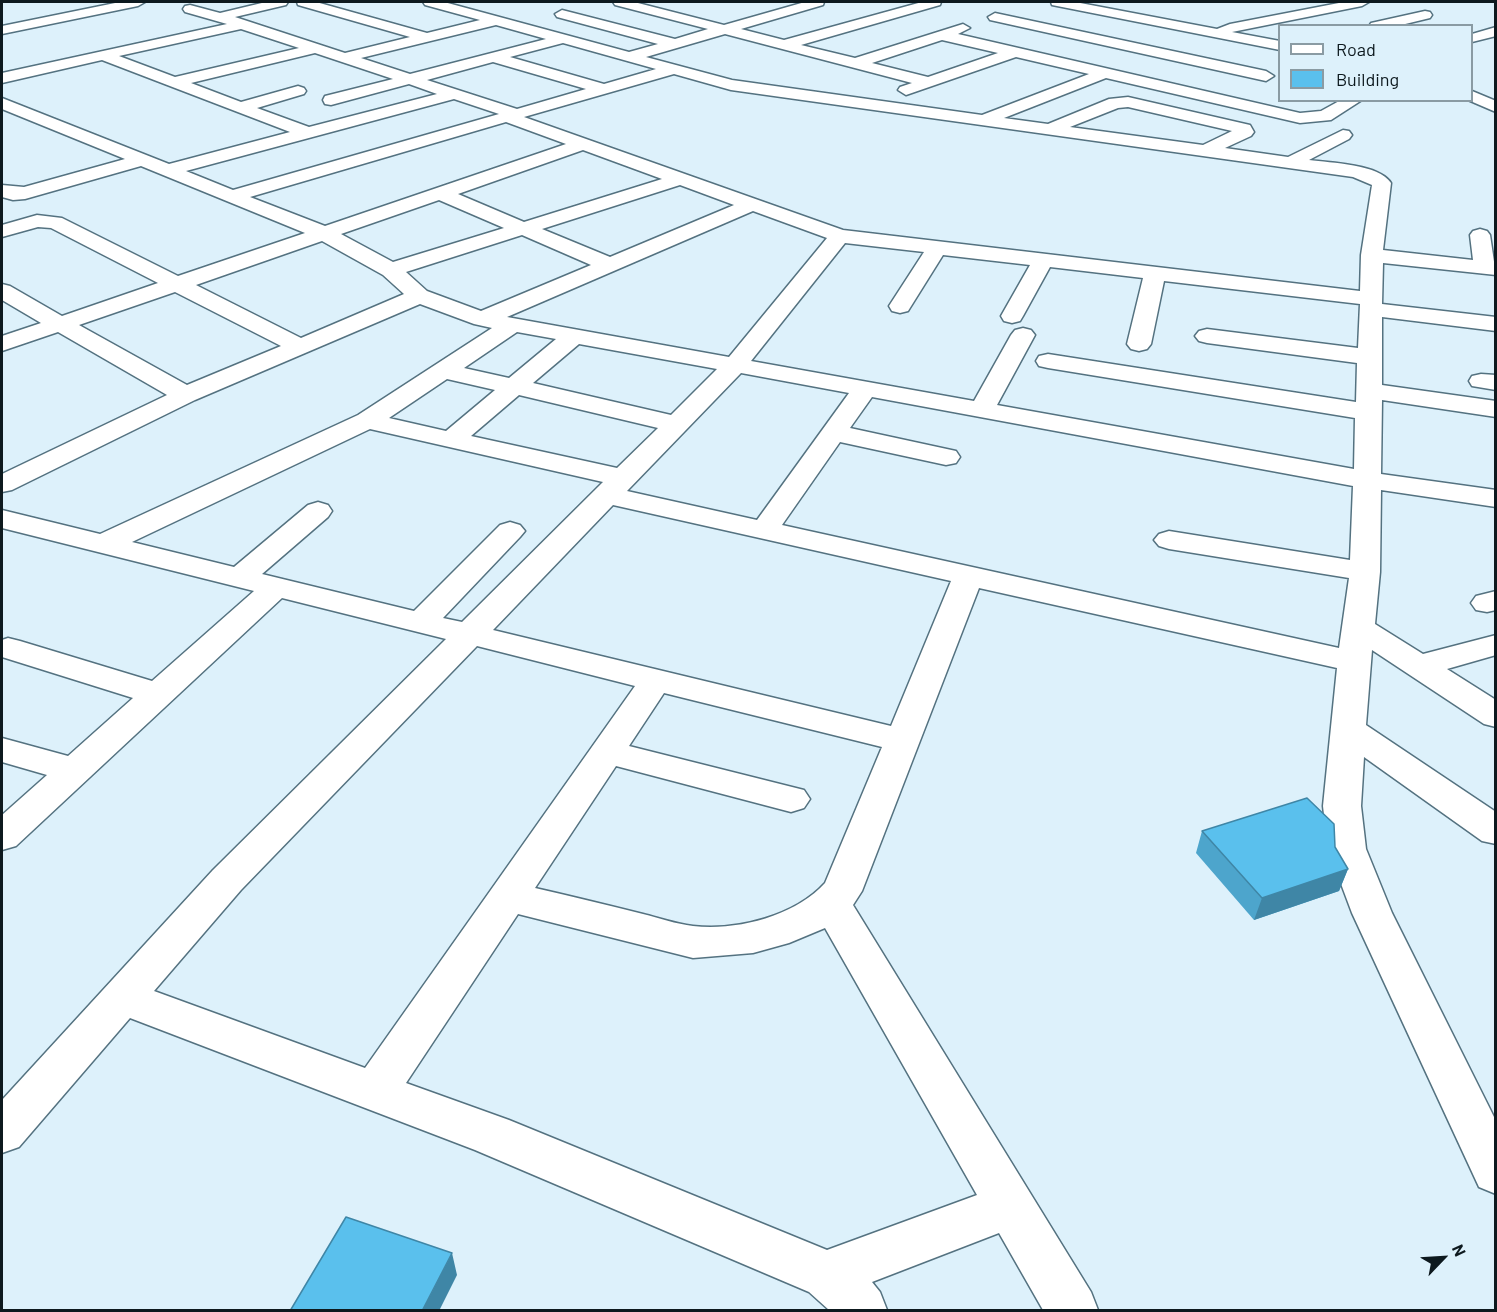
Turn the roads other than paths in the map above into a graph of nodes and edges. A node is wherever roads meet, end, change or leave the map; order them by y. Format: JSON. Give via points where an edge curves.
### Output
{"nodes":[{"id":1,"x":138,"y":2,"type":"edge"},
{"id":2,"x":281,"y":2,"type":"edge"},
{"id":3,"x":303,"y":2,"type":"edge"},
{"id":4,"x":430,"y":2,"type":"edge"},
{"id":5,"x":620,"y":2,"type":"edge"},
{"id":6,"x":673,"y":2,"type":"edge"},
{"id":7,"x":762,"y":2,"type":"edge"},
{"id":8,"x":818,"y":2,"type":"edge"},
{"id":9,"x":935,"y":2,"type":"edge"},
{"id":10,"x":1058,"y":2,"type":"edge"},
{"id":11,"x":1097,"y":2,"type":"edge"},
{"id":12,"x":1362,"y":2,"type":"edge"},
{"id":13,"x":1275,"y":4,"type":"dead end"},
{"id":14,"x":689,"y":5,"type":"dead end"},
{"id":15,"x":591,"y":6,"type":"dead end"},
{"id":16,"x":1024,"y":8,"type":"dead end"},
{"id":17,"x":44,"y":9,"type":"dead end"},
{"id":18,"x":190,"y":9,"type":"dead end"},
{"id":19,"x":793,"y":9,"type":"junction"},
{"id":20,"x":1306,"y":12,"type":"junction"},
{"id":21,"x":1425,"y":15,"type":"dead end"},
{"id":22,"x":66,"y":16,"type":"junction"},
{"id":23,"x":220,"y":17,"type":"junction"},
{"id":24,"x":1338,"y":20,"type":"dead end"},
{"id":25,"x":984,"y":21,"type":"junction"},
{"id":26,"x":538,"y":22,"type":"junction"},
{"id":27,"x":1385,"y":24,"type":"edge"},
{"id":28,"x":241,"y":25,"type":"junction"},
{"id":29,"x":725,"y":29,"type":"junction"},
{"id":30,"x":2,"y":30,"type":"edge"},
{"id":31,"x":1224,"y":31,"type":"junction"},
{"id":32,"x":1496,"y":31,"type":"edge"},
{"id":33,"x":703,"y":35,"type":"junction"},
{"id":34,"x":941,"y":35,"type":"junction"},
{"id":35,"x":124,"y":36,"type":"dead end"},
{"id":36,"x":430,"y":37,"type":"junction"},
{"id":37,"x":1278,"y":38,"type":"edge"},
{"id":38,"x":1473,"y":38,"type":"edge"},
{"id":39,"x":1101,"y":40,"type":"junction"},
{"id":40,"x":1248,"y":40,"type":"junction"},
{"id":41,"x":675,"y":43,"type":"junction"},
{"id":42,"x":786,"y":45,"type":"junction"},
{"id":43,"x":148,"y":46,"type":"junction"},
{"id":44,"x":1278,"y":46,"type":"edge"},
{"id":45,"x":315,"y":48,"type":"junction"},
{"id":46,"x":1072,"y":51,"type":"junction"},
{"id":47,"x":1015,"y":52,"type":"junction"},
{"id":48,"x":104,"y":56,"type":"junction"},
{"id":49,"x":496,"y":56,"type":"junction"},
{"id":50,"x":1225,"y":56,"type":"junction"},
{"id":51,"x":629,"y":57,"type":"junction"},
{"id":52,"x":836,"y":57,"type":"junction"},
{"id":53,"x":344,"y":58,"type":"junction"},
{"id":54,"x":1047,"y":60,"type":"junction"},
{"id":55,"x":856,"y":63,"type":"junction"},
{"id":56,"x":686,"y":64,"type":"junction"},
{"id":57,"x":806,"y":65,"type":"dead end"},
{"id":58,"x":545,"y":72,"type":"junction"},
{"id":59,"x":775,"y":73,"type":"dead end"},
{"id":60,"x":1105,"y":73,"type":"junction"},
{"id":61,"x":1266,"y":76,"type":"dead end"},
{"id":62,"x":2,"y":78,"type":"edge"},
{"id":63,"x":409,"y":79,"type":"junction"},
{"id":64,"x":1202,"y":80,"type":"junction"},
{"id":65,"x":513,"y":81,"type":"dead end"},
{"id":66,"x":175,"y":82,"type":"junction"},
{"id":67,"x":928,"y":82,"type":"junction"},
{"id":68,"x":846,"y":84,"type":"dead end"},
{"id":69,"x":1473,"y":84,"type":"edge"},
{"id":70,"x":731,"y":85,"type":"junction"},
{"id":71,"x":491,"y":87,"type":"dead end"},
{"id":72,"x":603,"y":89,"type":"junction"},
{"id":73,"x":297,"y":91,"type":"dead end"},
{"id":74,"x":1180,"y":91,"type":"junction"},
{"id":75,"x":1496,"y":92,"type":"edge"},
{"id":76,"x":457,"y":95,"type":"junction"},
{"id":77,"x":807,"y":96,"type":"junction"},
{"id":78,"x":1473,"y":96,"type":"edge"},
{"id":79,"x":331,"y":100,"type":"dead end"},
{"id":80,"x":1350,"y":102,"type":"edge"},
{"id":81,"x":2,"y":103,"type":"edge"},
{"id":82,"x":864,"y":104,"type":"junction"},
{"id":83,"x":240,"y":107,"type":"junction"},
{"id":84,"x":1496,"y":107,"type":"edge"},
{"id":85,"x":512,"y":115,"type":"junction"},
{"id":86,"x":984,"y":120,"type":"junction"},
{"id":87,"x":1048,"y":129,"type":"junction"},
{"id":88,"x":309,"y":133,"type":"junction"},
{"id":89,"x":1343,"y":135,"type":"dead end"},
{"id":90,"x":584,"y":144,"type":"junction"},
{"id":91,"x":1206,"y":151,"type":"junction"},
{"id":92,"x":142,"y":160,"type":"junction"},
{"id":93,"x":1290,"y":163,"type":"junction"},
{"id":94,"x":167,"y":170,"type":"junction"},
{"id":95,"x":681,"y":179,"type":"junction"},
{"id":96,"x":2,"y":190,"type":"edge"},
{"id":97,"x":439,"y":193,"type":"junction"},
{"id":98,"x":231,"y":196,"type":"junction"},
{"id":99,"x":752,"y":205,"type":"junction"},
{"id":100,"x":523,"y":229,"type":"junction"},
{"id":101,"x":2,"y":231,"type":"edge"},
{"id":102,"x":322,"y":233,"type":"junction"},
{"id":103,"x":840,"y":236,"type":"junction"},
{"id":104,"x":1480,"y":236,"type":"dead end"},
{"id":105,"x":937,"y":248,"type":"junction"},
{"id":106,"x":1372,"y":255,"type":"junction"},
{"id":107,"x":1043,"y":260,"type":"junction"},
{"id":108,"x":610,"y":265,"type":"junction"},
{"id":109,"x":1490,"y":269,"type":"edge"},
{"id":110,"x":391,"y":270,"type":"junction"},
{"id":111,"x":1155,"y":273,"type":"junction"},
{"id":112,"x":176,"y":283,"type":"junction"},
{"id":113,"x":419,"y":296,"type":"junction"},
{"id":114,"x":5,"y":297,"type":"edge"},
{"id":115,"x":1371,"y":304,"type":"junction"},
{"id":116,"x":900,"y":306,"type":"dead end"},
{"id":117,"x":482,"y":319,"type":"junction"},
{"id":118,"x":59,"y":324,"type":"junction"},
{"id":119,"x":1496,"y":324,"type":"edge"},
{"id":120,"x":512,"y":325,"type":"junction"},
{"id":121,"x":574,"y":336,"type":"junction"},
{"id":122,"x":1207,"y":336,"type":"dead end"},
{"id":123,"x":2,"y":344,"type":"edge"},
{"id":124,"x":1139,"y":345,"type":"dead end"},
{"id":125,"x":301,"y":346,"type":"junction"},
{"id":126,"x":1370,"y":357,"type":"junction"},
{"id":127,"x":1048,"y":361,"type":"dead end"},
{"id":128,"x":735,"y":365,"type":"junction"},
{"id":129,"x":445,"y":371,"type":"junction"},
{"id":130,"x":511,"y":387,"type":"junction"},
{"id":131,"x":866,"y":389,"type":"junction"},
{"id":132,"x":186,"y":395,"type":"junction"},
{"id":133,"x":1369,"y":401,"type":"junction"},
{"id":134,"x":1496,"y":409,"type":"edge"},
{"id":135,"x":982,"y":410,"type":"junction"},
{"id":136,"x":367,"y":421,"type":"junction"},
{"id":137,"x":677,"y":424,"type":"junction"},
{"id":138,"x":834,"y":433,"type":"junction"},
{"id":139,"x":452,"y":439,"type":"junction"},
{"id":140,"x":946,"y":457,"type":"dead end"},
{"id":141,"x":1367,"y":480,"type":"junction"},
{"id":142,"x":2,"y":484,"type":"edge"},
{"id":143,"x":615,"y":487,"type":"junction"},
{"id":144,"x":1496,"y":499,"type":"edge"},
{"id":145,"x":318,"y":511,"type":"dead end"},
{"id":146,"x":2,"y":519,"type":"edge"},
{"id":147,"x":764,"y":530,"type":"junction"},
{"id":148,"x":510,"y":531,"type":"dead end"},
{"id":149,"x":1169,"y":540,"type":"dead end"},
{"id":150,"x":103,"y":544,"type":"junction"},
{"id":151,"x":1365,"y":572,"type":"junction"},
{"id":152,"x":968,"y":577,"type":"junction"},
{"id":153,"x":240,"y":578,"type":"junction"},
{"id":154,"x":277,"y":586,"type":"junction"},
{"id":155,"x":420,"y":622,"type":"junction"},
{"id":156,"x":1358,"y":627,"type":"junction"},
{"id":157,"x":469,"y":634,"type":"junction"},
{"id":158,"x":1496,"y":645,"type":"edge"},
{"id":159,"x":8,"y":648,"type":"dead end"},
{"id":160,"x":1354,"y":662,"type":"junction"},
{"id":161,"x":1419,"y":666,"type":"junction"},
{"id":162,"x":656,"y":680,"type":"junction"},
{"id":163,"x":158,"y":694,"type":"junction"},
{"id":164,"x":1491,"y":708,"type":"edge"},
{"id":165,"x":1348,"y":729,"type":"junction"},
{"id":166,"x":903,"y":741,"type":"junction"},
{"id":167,"x":2,"y":750,"type":"edge"},
{"id":168,"x":607,"y":753,"type":"junction"},
{"id":169,"x":74,"y":770,"type":"junction"},
{"id":170,"x":790,"y":799,"type":"dead end"},
{"id":171,"x":1496,"y":831,"type":"edge"},
{"id":172,"x":2,"y":836,"type":"edge"},
{"id":173,"x":508,"y":896,"type":"junction"},
{"id":174,"x":832,"y":905,"type":"junction"},
{"id":175,"x":121,"y":998,"type":"junction"},
{"id":176,"x":374,"y":1092,"type":"junction"},
{"id":177,"x":2,"y":1132,"type":"edge"},
{"id":178,"x":1496,"y":1172,"type":"edge"},
{"id":179,"x":1010,"y":1206,"type":"junction"},
{"id":180,"x":827,"y":1275,"type":"junction"},
{"id":181,"x":861,"y":1311,"type":"edge"},
{"id":182,"x":1072,"y":1311,"type":"edge"}],
"edges":[{"from":1,"to":22,"type":"street"},
{"from":2,"to":23,"type":"street"},
{"from":3,"to":36,"type":"street"},
{"from":4,"to":26,"type":"street"},
{"from":5,"to":29,"type":"street"},
{"from":6,"to":14,"type":"street"},
{"from":7,"to":19,"type":"street"},
{"from":8,"to":19,"type":"street"},
{"from":9,"to":42,"type":"street"},
{"from":10,"to":31,"type":"street"},
{"from":11,"to":31,"type":"street"},
{"from":12,"to":20,"type":"street"},
{"from":13,"to":20,"type":"street"},
{"from":15,"to":26,"type":"street"},
{"from":16,"to":25,"type":"street"},
{"from":17,"to":22,"type":"street"},
{"from":18,"to":23,"type":"street"},
{"from":19,"to":29,"type":"street"},
{"from":20,"to":24,"type":"street"},
{"from":20,"to":31,"type":"street"},
{"from":21,"to":27,"type":"street"},
{"from":22,"to":30,"type":"street"},
{"from":23,"to":28,"type":"street"},
{"from":25,"to":34,"type":"street"},
{"from":25,"to":39,"type":"street"},
{"from":26,"to":36,"type":"street"},
{"from":26,"to":41,"type":"street"},
{"from":26,"to":49,"type":"street"},
{"from":26,"to":51,"type":"street"},
{"from":28,"to":43,"type":"street"},
{"from":28,"to":45,"type":"street"},
{"from":29,"to":33,"type":"street"},
{"from":29,"to":42,"type":"street"},
{"from":31,"to":37,"type":"street"},
{"from":31,"to":40,"type":"street"},
{"from":32,"to":38,"type":"street"},
{"from":33,"to":41,"type":"street"},
{"from":33,"to":56,"type":"street"},
{"from":34,"to":47,"type":"street"},
{"from":34,"to":55,"type":"street"},
{"from":35,"to":43,"type":"street"},
{"from":36,"to":49,"type":"street"},
{"from":36,"to":53,"type":"street"},
{"from":39,"to":46,"type":"street"},
{"from":39,"to":50,"type":"street","via":[[1202,62]]},
{"from":40,"to":44,"type":"street"},
{"from":40,"to":50,"type":"street"},
{"from":41,"to":51,"type":"street"},
{"from":42,"to":52,"type":"street"},
{"from":43,"to":48,"type":"street"},
{"from":45,"to":53,"type":"street"},
{"from":45,"to":66,"type":"street"},
{"from":46,"to":54,"type":"street"},
{"from":46,"to":64,"type":"street"},
{"from":47,"to":54,"type":"street"},
{"from":47,"to":67,"type":"street"},
{"from":48,"to":62,"type":"street"},
{"from":48,"to":66,"type":"street"},
{"from":49,"to":58,"type":"street"},
{"from":49,"to":63,"type":"street"},
{"from":50,"to":61,"type":"street"},
{"from":50,"to":64,"type":"street"},
{"from":51,"to":56,"type":"street"},
{"from":52,"to":55,"type":"street"},
{"from":52,"to":57,"type":"street"},
{"from":53,"to":63,"type":"street"},
{"from":54,"to":60,"type":"street"},
{"from":55,"to":67,"type":"street"},
{"from":56,"to":70,"type":"street"},
{"from":56,"to":72,"type":"street"},
{"from":58,"to":65,"type":"street"},
{"from":58,"to":72,"type":"street"},
{"from":59,"to":70,"type":"street"},
{"from":60,"to":74,"type":"street"},
{"from":60,"to":86,"type":"street"},
{"from":63,"to":76,"type":"street"},
{"from":63,"to":79,"type":"street"},
{"from":64,"to":74,"type":"street"},
{"from":66,"to":83,"type":"street"},
{"from":67,"to":82,"type":"street"},
{"from":68,"to":77,"type":"street"},
{"from":69,"to":75,"type":"street"},
{"from":70,"to":77,"type":"street"},
{"from":71,"to":76,"type":"street"},
{"from":72,"to":85,"type":"street"},
{"from":73,"to":83,"type":"street"},
{"from":74,"to":80,"type":"street","via":[[1300,117],[1326,116]]},
{"from":76,"to":85,"type":"street"},
{"from":76,"to":88,"type":"street"},
{"from":77,"to":82,"type":"street"},
{"from":78,"to":84,"type":"street"},
{"from":81,"to":92,"type":"street"},
{"from":82,"to":86,"type":"street"},
{"from":83,"to":88,"type":"street"},
{"from":85,"to":90,"type":"street"},
{"from":85,"to":98,"type":"street"},
{"from":86,"to":87,"type":"street"},
{"from":87,"to":91,"type":"street"},
{"from":87,"to":91,"type":"street","via":[[1120,102],[1244,129],[1245,132]]},
{"from":88,"to":94,"type":"street"},
{"from":89,"to":93,"type":"street"},
{"from":90,"to":95,"type":"street"},
{"from":90,"to":97,"type":"street"},
{"from":91,"to":93,"type":"street"},
{"from":92,"to":94,"type":"street"},
{"from":92,"to":96,"type":"street","via":[[25,193]]},
{"from":93,"to":106,"type":"street","via":[[1356,172],[1382,183]]},
{"from":94,"to":98,"type":"street"},
{"from":95,"to":99,"type":"street"},
{"from":95,"to":100,"type":"street"},
{"from":97,"to":100,"type":"street"},
{"from":97,"to":102,"type":"street"},
{"from":98,"to":102,"type":"street"},
{"from":99,"to":103,"type":"street"},
{"from":99,"to":108,"type":"street"},
{"from":100,"to":108,"type":"street"},
{"from":100,"to":110,"type":"street"},
{"from":101,"to":112,"type":"street","via":[[37,221],[55,222]]},
{"from":102,"to":110,"type":"street"},
{"from":102,"to":112,"type":"street"},
{"from":103,"to":105,"type":"street"},
{"from":103,"to":128,"type":"street"},
{"from":104,"to":109,"type":"street"},
{"from":105,"to":107,"type":"street"},
{"from":105,"to":116,"type":"street"},
{"from":106,"to":109,"type":"street"},
{"from":106,"to":115,"type":"street"},
{"from":107,"to":111,"type":"street"},
{"from":107,"to":135,"type":"street"},
{"from":108,"to":117,"type":"street"},
{"from":110,"to":113,"type":"street"},
{"from":111,"to":115,"type":"street"},
{"from":111,"to":124,"type":"street"},
{"from":112,"to":118,"type":"street"},
{"from":112,"to":125,"type":"street"},
{"from":113,"to":117,"type":"street"},
{"from":113,"to":125,"type":"street"},
{"from":114,"to":118,"type":"street"},
{"from":115,"to":119,"type":"street"},
{"from":115,"to":126,"type":"street"},
{"from":117,"to":120,"type":"street"},
{"from":118,"to":123,"type":"street"},
{"from":118,"to":132,"type":"street"},
{"from":120,"to":121,"type":"street"},
{"from":120,"to":129,"type":"street"},
{"from":121,"to":128,"type":"street"},
{"from":121,"to":130,"type":"street"},
{"from":122,"to":126,"type":"street"},
{"from":125,"to":132,"type":"street"},
{"from":126,"to":133,"type":"street"},
{"from":127,"to":133,"type":"street"},
{"from":128,"to":131,"type":"street"},
{"from":128,"to":137,"type":"street"},
{"from":129,"to":130,"type":"street"},
{"from":129,"to":136,"type":"street"},
{"from":130,"to":137,"type":"street"},
{"from":130,"to":139,"type":"street"},
{"from":131,"to":135,"type":"street"},
{"from":131,"to":138,"type":"street"},
{"from":132,"to":142,"type":"street"},
{"from":133,"to":134,"type":"street"},
{"from":133,"to":141,"type":"street"},
{"from":135,"to":141,"type":"street"},
{"from":136,"to":139,"type":"street"},
{"from":136,"to":150,"type":"street"},
{"from":137,"to":143,"type":"street"},
{"from":138,"to":140,"type":"street"},
{"from":138,"to":147,"type":"street"},
{"from":139,"to":143,"type":"street"},
{"from":141,"to":144,"type":"street"},
{"from":141,"to":151,"type":"street"},
{"from":143,"to":147,"type":"street"},
{"from":143,"to":157,"type":"street"},
{"from":145,"to":153,"type":"street"},
{"from":146,"to":150,"type":"street"},
{"from":147,"to":152,"type":"street"},
{"from":148,"to":155,"type":"street"},
{"from":149,"to":151,"type":"street"},
{"from":150,"to":153,"type":"street"},
{"from":151,"to":156,"type":"street"},
{"from":152,"to":160,"type":"street"},
{"from":152,"to":166,"type":"street"},
{"from":153,"to":154,"type":"street"},
{"from":154,"to":155,"type":"street"},
{"from":154,"to":163,"type":"street"},
{"from":155,"to":157,"type":"street"},
{"from":156,"to":160,"type":"street"},
{"from":156,"to":161,"type":"street"},
{"from":157,"to":162,"type":"street"},
{"from":157,"to":175,"type":"street","via":[[227,879]]},
{"from":158,"to":161,"type":"street"},
{"from":159,"to":163,"type":"street"},
{"from":160,"to":165,"type":"street"},
{"from":161,"to":164,"type":"street"},
{"from":162,"to":166,"type":"street"},
{"from":162,"to":168,"type":"street"},
{"from":163,"to":169,"type":"street"},
{"from":165,"to":171,"type":"street"},
{"from":165,"to":178,"type":"street","via":[[1342,806],[1347,849],[1372,913]]},
{"from":166,"to":174,"type":"street","via":[[842,891]]},
{"from":167,"to":169,"type":"street"},
{"from":168,"to":170,"type":"street"},
{"from":168,"to":173,"type":"street"},
{"from":169,"to":172,"type":"street"},
{"from":173,"to":174,"type":"street","via":[[693,942],[777,931]]},
{"from":173,"to":176,"type":"street"},
{"from":174,"to":179,"type":"street"},
{"from":175,"to":176,"type":"street"},
{"from":175,"to":177,"type":"street"},
{"from":176,"to":180,"type":"street","via":[[492,1135]]},
{"from":179,"to":180,"type":"street"},
{"from":179,"to":182,"type":"street"},
{"from":180,"to":181,"type":"street","via":[[851,1296]]}]}
